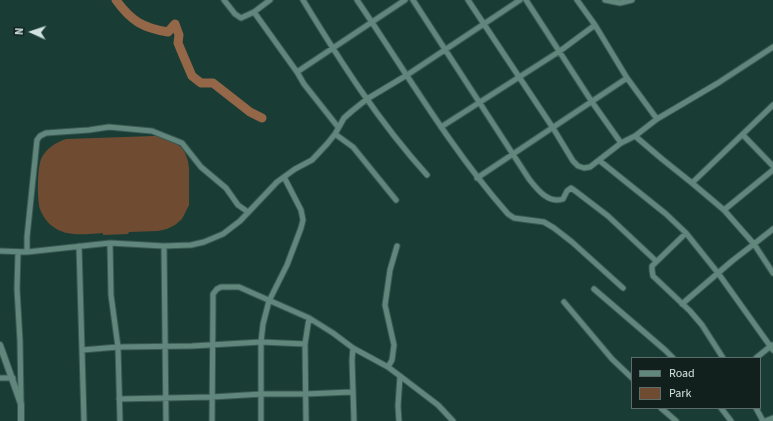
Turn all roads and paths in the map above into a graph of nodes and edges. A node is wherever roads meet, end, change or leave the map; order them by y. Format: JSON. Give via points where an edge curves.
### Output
{"nodes":[{"id":1,"x":224,"y":0,"type":"edge"},
{"id":2,"x":270,"y":0,"type":"edge"},
{"id":3,"x":303,"y":0,"type":"edge"},
{"id":4,"x":357,"y":0,"type":"edge"},
{"id":5,"x":405,"y":0,"type":"edge"},
{"id":6,"x":413,"y":0,"type":"edge"},
{"id":7,"x":468,"y":0,"type":"edge"},
{"id":8,"x":520,"y":0,"type":"edge"},
{"id":9,"x":526,"y":0,"type":"edge"},
{"id":10,"x":577,"y":0,"type":"edge"},
{"id":11,"x":605,"y":0,"type":"edge"},
{"id":12,"x":632,"y":0,"type":"edge"},
{"id":13,"x":254,"y":12,"type":"junction"},
{"id":14,"x":372,"y":23,"type":"junction"},
{"id":15,"x":484,"y":25,"type":"junction"},
{"id":16,"x":595,"y":25,"type":"junction"},
{"id":17,"x":773,"y":47,"type":"edge"},
{"id":18,"x":333,"y":49,"type":"junction"},
{"id":19,"x":446,"y":49,"type":"junction"},
{"id":20,"x":560,"y":51,"type":"junction"},
{"id":21,"x":297,"y":72,"type":"junction"},
{"id":22,"x":407,"y":75,"type":"junction"},
{"id":23,"x":519,"y":78,"type":"junction"},
{"id":24,"x":627,"y":78,"type":"junction"},
{"id":25,"x":367,"y":99,"type":"junction"},
{"id":26,"x":480,"y":102,"type":"junction"},
{"id":27,"x":592,"y":102,"type":"junction"},
{"id":28,"x":773,"y":105,"type":"edge"},
{"id":29,"x":657,"y":119,"type":"junction"},
{"id":30,"x":441,"y":127,"type":"junction"},
{"id":31,"x":338,"y":128,"type":"junction"},
{"id":32,"x":553,"y":128,"type":"junction"},
{"id":33,"x":335,"y":134,"type":"junction"},
{"id":34,"x":742,"y":135,"type":"junction"},
{"id":35,"x":635,"y":136,"type":"junction"},
{"id":36,"x":621,"y":143,"type":"junction"},
{"id":37,"x":513,"y":155,"type":"junction"},
{"id":38,"x":600,"y":161,"type":"junction"},
{"id":39,"x":773,"y":166,"type":"edge"},
{"id":40,"x":773,"y":170,"type":"edge"},
{"id":41,"x":427,"y":175,"type":"dead end"},
{"id":42,"x":284,"y":177,"type":"junction"},
{"id":43,"x":478,"y":178,"type":"junction"},
{"id":44,"x":692,"y":183,"type":"junction"},
{"id":45,"x":396,"y":200,"type":"dead end"},
{"id":46,"x":724,"y":210,"type":"junction"},
{"id":47,"x":248,"y":212,"type":"junction"},
{"id":48,"x":773,"y":229,"type":"edge"},
{"id":49,"x":686,"y":233,"type":"junction"},
{"id":50,"x":110,"y":243,"type":"junction"},
{"id":51,"x":754,"y":244,"type":"junction"},
{"id":52,"x":78,"y":246,"type":"junction"},
{"id":53,"x":164,"y":246,"type":"junction"},
{"id":54,"x":397,"y":246,"type":"dead end"},
{"id":55,"x":0,"y":252,"type":"edge"},
{"id":56,"x":18,"y":252,"type":"junction"},
{"id":57,"x":27,"y":252,"type":"junction"},
{"id":58,"x":656,"y":261,"type":"junction"},
{"id":59,"x":718,"y":273,"type":"junction"},
{"id":60,"x":773,"y":273,"type":"edge"},
{"id":61,"x":623,"y":288,"type":"dead end"},
{"id":62,"x":594,"y":290,"type":"dead end"},
{"id":63,"x":269,"y":301,"type":"junction"},
{"id":64,"x":564,"y":302,"type":"dead end"},
{"id":65,"x":682,"y":304,"type":"junction"},
{"id":66,"x":309,"y":318,"type":"junction"},
{"id":67,"x":261,"y":342,"type":"junction"},
{"id":68,"x":211,"y":344,"type":"junction"},
{"id":69,"x":305,"y":344,"type":"junction"},
{"id":70,"x":0,"y":345,"type":"edge"},
{"id":71,"x":165,"y":346,"type":"junction"},
{"id":72,"x":118,"y":347,"type":"junction"},
{"id":73,"x":772,"y":347,"type":"edge"},
{"id":74,"x":353,"y":348,"type":"junction"},
{"id":75,"x":82,"y":350,"type":"junction"},
{"id":76,"x":672,"y":357,"type":"edge"},
{"id":77,"x":722,"y":357,"type":"edge"},
{"id":78,"x":757,"y":357,"type":"edge"},
{"id":79,"x":388,"y":367,"type":"junction"},
{"id":80,"x":400,"y":376,"type":"junction"},
{"id":81,"x":631,"y":377,"type":"edge"},
{"id":82,"x":0,"y":378,"type":"edge"},
{"id":83,"x":13,"y":378,"type":"junction"},
{"id":84,"x":352,"y":392,"type":"junction"},
{"id":85,"x":262,"y":394,"type":"junction"},
{"id":86,"x":306,"y":394,"type":"junction"},
{"id":87,"x":166,"y":397,"type":"junction"},
{"id":88,"x":212,"y":397,"type":"junction"},
{"id":89,"x":119,"y":399,"type":"junction"},
{"id":90,"x":21,"y":404,"type":"junction"},
{"id":91,"x":662,"y":409,"type":"edge"},
{"id":92,"x":722,"y":409,"type":"edge"},
{"id":93,"x":757,"y":409,"type":"edge"},
{"id":94,"x":773,"y":418,"type":"edge"},
{"id":95,"x":21,"y":421,"type":"edge"},
{"id":96,"x":84,"y":421,"type":"edge"},
{"id":97,"x":120,"y":421,"type":"edge"},
{"id":98,"x":166,"y":421,"type":"edge"},
{"id":99,"x":212,"y":421,"type":"edge"},
{"id":100,"x":261,"y":421,"type":"edge"},
{"id":101,"x":306,"y":421,"type":"edge"},
{"id":102,"x":354,"y":421,"type":"edge"},
{"id":103,"x":399,"y":421,"type":"edge"},
{"id":104,"x":453,"y":421,"type":"edge"},
{"id":105,"x":676,"y":421,"type":"edge"},
{"id":106,"x":731,"y":421,"type":"edge"},
{"id":107,"x":764,"y":421,"type":"edge"}],
"edges":[{"from":1,"to":13,"type":"street","via":[[238,17]]},
{"from":2,"to":13,"type":"street"},
{"from":3,"to":18,"type":"street"},
{"from":4,"to":14,"type":"street"},
{"from":5,"to":14,"type":"street"},
{"from":6,"to":19,"type":"street"},
{"from":7,"to":15,"type":"street"},
{"from":8,"to":15,"type":"street"},
{"from":9,"to":20,"type":"street"},
{"from":10,"to":16,"type":"street"},
{"from":11,"to":12,"type":"street","via":[[620,3]]},
{"from":13,"to":21,"type":"street"},
{"from":14,"to":18,"type":"street"},
{"from":14,"to":22,"type":"street"},
{"from":15,"to":19,"type":"street"},
{"from":15,"to":23,"type":"street"},
{"from":16,"to":20,"type":"street"},
{"from":16,"to":24,"type":"street"},
{"from":17,"to":29,"type":"street"},
{"from":18,"to":21,"type":"street"},
{"from":18,"to":25,"type":"street"},
{"from":19,"to":22,"type":"street"},
{"from":19,"to":26,"type":"street"},
{"from":20,"to":23,"type":"street"},
{"from":20,"to":27,"type":"street"},
{"from":21,"to":31,"type":"street"},
{"from":22,"to":25,"type":"street"},
{"from":22,"to":30,"type":"street"},
{"from":23,"to":26,"type":"street"},
{"from":23,"to":32,"type":"street"},
{"from":24,"to":27,"type":"street"},
{"from":24,"to":29,"type":"street"},
{"from":25,"to":31,"type":"street","via":[[344,118]]},
{"from":25,"to":41,"type":"street"},
{"from":26,"to":30,"type":"street"},
{"from":26,"to":37,"type":"street"},
{"from":27,"to":32,"type":"street"},
{"from":27,"to":36,"type":"street"},
{"from":28,"to":34,"type":"street"},
{"from":29,"to":35,"type":"street"},
{"from":30,"to":43,"type":"street"},
{"from":31,"to":33,"type":"street"},
{"from":32,"to":37,"type":"street"},
{"from":32,"to":38,"type":"street","via":[[578,166],[590,167]]},
{"from":33,"to":42,"type":"street","via":[[312,160]]},
{"from":33,"to":45,"type":"street","via":[[353,147]]},
{"from":34,"to":39,"type":"street"},
{"from":34,"to":44,"type":"street"},
{"from":35,"to":36,"type":"street"},
{"from":35,"to":44,"type":"street"},
{"from":36,"to":38,"type":"street"},
{"from":37,"to":43,"type":"street"},
{"from":37,"to":58,"type":"street","via":[[536,188],[546,197],[563,199],[571,188],[608,216]]},
{"from":38,"to":49,"type":"street"},
{"from":40,"to":46,"type":"street"},
{"from":42,"to":47,"type":"street"},
{"from":42,"to":63,"type":"street","via":[[301,210],[303,220],[287,265]]},
{"from":43,"to":61,"type":"street","via":[[508,214],[514,218],[544,222],[554,228]]},
{"from":44,"to":46,"type":"street"},
{"from":46,"to":51,"type":"street"},
{"from":47,"to":53,"type":"street","via":[[223,234],[204,242]]},
{"from":47,"to":57,"type":"street","via":[[238,205],[226,188],[201,167],[182,143],[170,137],[152,131],[109,127],[46,133],[37,140]]},
{"from":48,"to":51,"type":"street"},
{"from":49,"to":58,"type":"street"},
{"from":49,"to":59,"type":"street"},
{"from":50,"to":52,"type":"street"},
{"from":50,"to":53,"type":"street"},
{"from":50,"to":72,"type":"street","via":[[110,295]]},
{"from":51,"to":59,"type":"street"},
{"from":51,"to":60,"type":"street"},
{"from":52,"to":57,"type":"street"},
{"from":52,"to":75,"type":"street"},
{"from":53,"to":71,"type":"street"},
{"from":54,"to":79,"type":"street","via":[[385,299],[394,346]]},
{"from":55,"to":56,"type":"street"},
{"from":56,"to":57,"type":"street"},
{"from":56,"to":90,"type":"street"},
{"from":58,"to":65,"type":"street","via":[[652,270],[653,276]]},
{"from":59,"to":65,"type":"street"},
{"from":59,"to":73,"type":"street"},
{"from":62,"to":76,"type":"street"},
{"from":63,"to":66,"type":"street"},
{"from":63,"to":67,"type":"street"},
{"from":63,"to":68,"type":"street","via":[[239,288],[217,289],[213,294]]},
{"from":64,"to":81,"type":"street","via":[[612,359]]},
{"from":65,"to":77,"type":"street","via":[[702,325]]},
{"from":66,"to":69,"type":"street"},
{"from":66,"to":74,"type":"street"},
{"from":67,"to":68,"type":"street"},
{"from":67,"to":69,"type":"street"},
{"from":67,"to":85,"type":"street"},
{"from":68,"to":71,"type":"street"},
{"from":68,"to":88,"type":"street"},
{"from":69,"to":86,"type":"street"},
{"from":70,"to":83,"type":"street"},
{"from":71,"to":72,"type":"street"},
{"from":71,"to":87,"type":"street"},
{"from":72,"to":75,"type":"street"},
{"from":72,"to":89,"type":"street"},
{"from":73,"to":78,"type":"street"},
{"from":74,"to":79,"type":"street"},
{"from":74,"to":84,"type":"street"},
{"from":75,"to":96,"type":"street"},
{"from":79,"to":80,"type":"street"},
{"from":80,"to":103,"type":"street"},
{"from":80,"to":104,"type":"street","via":[[438,405]]},
{"from":82,"to":83,"type":"street"},
{"from":83,"to":90,"type":"street"},
{"from":84,"to":86,"type":"street"},
{"from":84,"to":102,"type":"street"},
{"from":85,"to":86,"type":"street"},
{"from":85,"to":88,"type":"street"},
{"from":85,"to":100,"type":"street"},
{"from":86,"to":101,"type":"street"},
{"from":87,"to":88,"type":"street"},
{"from":87,"to":89,"type":"street"},
{"from":87,"to":98,"type":"street"},
{"from":88,"to":99,"type":"street"},
{"from":89,"to":97,"type":"street"},
{"from":90,"to":95,"type":"street"},
{"from":91,"to":105,"type":"street"},
{"from":92,"to":106,"type":"street"},
{"from":93,"to":107,"type":"street"},
{"from":94,"to":107,"type":"street"}]}
